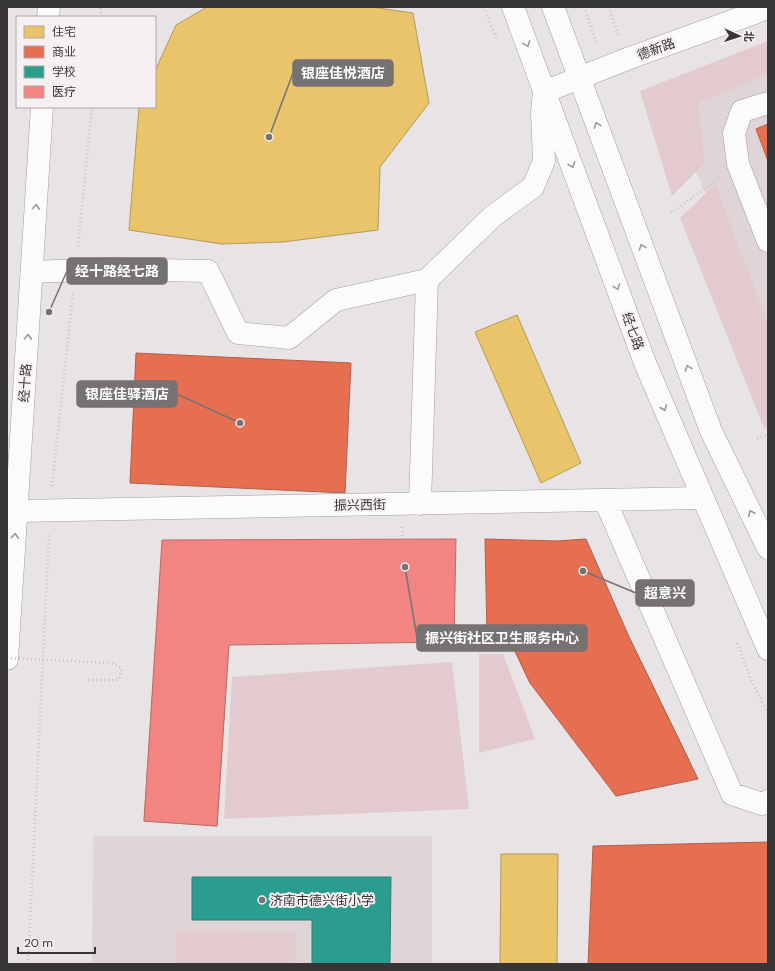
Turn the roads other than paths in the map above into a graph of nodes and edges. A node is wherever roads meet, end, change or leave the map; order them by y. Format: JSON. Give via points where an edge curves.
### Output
{"nodes":[{"id":1,"x":513,"y":7,"type":"edge"},
{"id":2,"x":552,"y":7,"type":"edge"},
{"id":3,"x":768,"y":8,"type":"edge"},
{"id":4,"x":580,"y":77,"type":"junction"},
{"id":5,"x":544,"y":92,"type":"junction"},
{"id":6,"x":768,"y":103,"type":"edge"},
{"id":7,"x":42,"y":108,"type":"edge"},
{"id":8,"x":768,"y":241,"type":"edge"},
{"id":9,"x":32,"y":272,"type":"junction"},
{"id":10,"x":427,"y":280,"type":"junction"},
{"id":11,"x":702,"y":498,"type":"junction"},
{"id":12,"x":605,"y":500,"type":"junction"},
{"id":13,"x":420,"y":504,"type":"junction"},
{"id":14,"x":17,"y":511,"type":"junction"},
{"id":15,"x":768,"y":548,"type":"edge"},
{"id":16,"x":768,"y":650,"type":"edge"},
{"id":17,"x":7,"y":658,"type":"edge"},
{"id":18,"x":768,"y":801,"type":"edge"}],
"edges":[{"from":1,"to":5,"type":"main road","name":"经七路","one_way":true},
{"from":2,"to":4,"type":"main road"},
{"from":3,"to":4,"type":"main road","name":"德新路"},
{"from":4,"to":5,"type":"main road","name":"德新路"},
{"from":15,"to":4,"type":"main road","one_way":true,"via":[[711,431]]},
{"from":5,"to":10,"type":"main road","via":[[544,161],[533,187],[493,216]]},
{"from":5,"to":11,"type":"main road","name":"经七路","one_way":true,"via":[[645,363]]},
{"from":6,"to":8,"type":"main road","via":[[742,111],[734,133],[738,164]]},
{"from":9,"to":7,"type":"main road","name":"经十路","one_way":true},
{"from":9,"to":10,"type":"main road","via":[[109,269],[208,271],[238,333],[289,338],[336,300]]},
{"from":14,"to":9,"type":"main road","name":"经十路","one_way":true},
{"from":10,"to":13,"type":"main road"},
{"from":11,"to":12,"type":"main road","name":"振兴西街"},
{"from":11,"to":16,"type":"main road","name":"经七路"},
{"from":12,"to":13,"type":"main road","name":"振兴西街"},
{"from":12,"to":18,"type":"main road","via":[[732,794],[762,804]]},
{"from":13,"to":14,"type":"main road","name":"振兴西街"},
{"from":17,"to":14,"type":"main road","name":"经十路","one_way":true}]}
